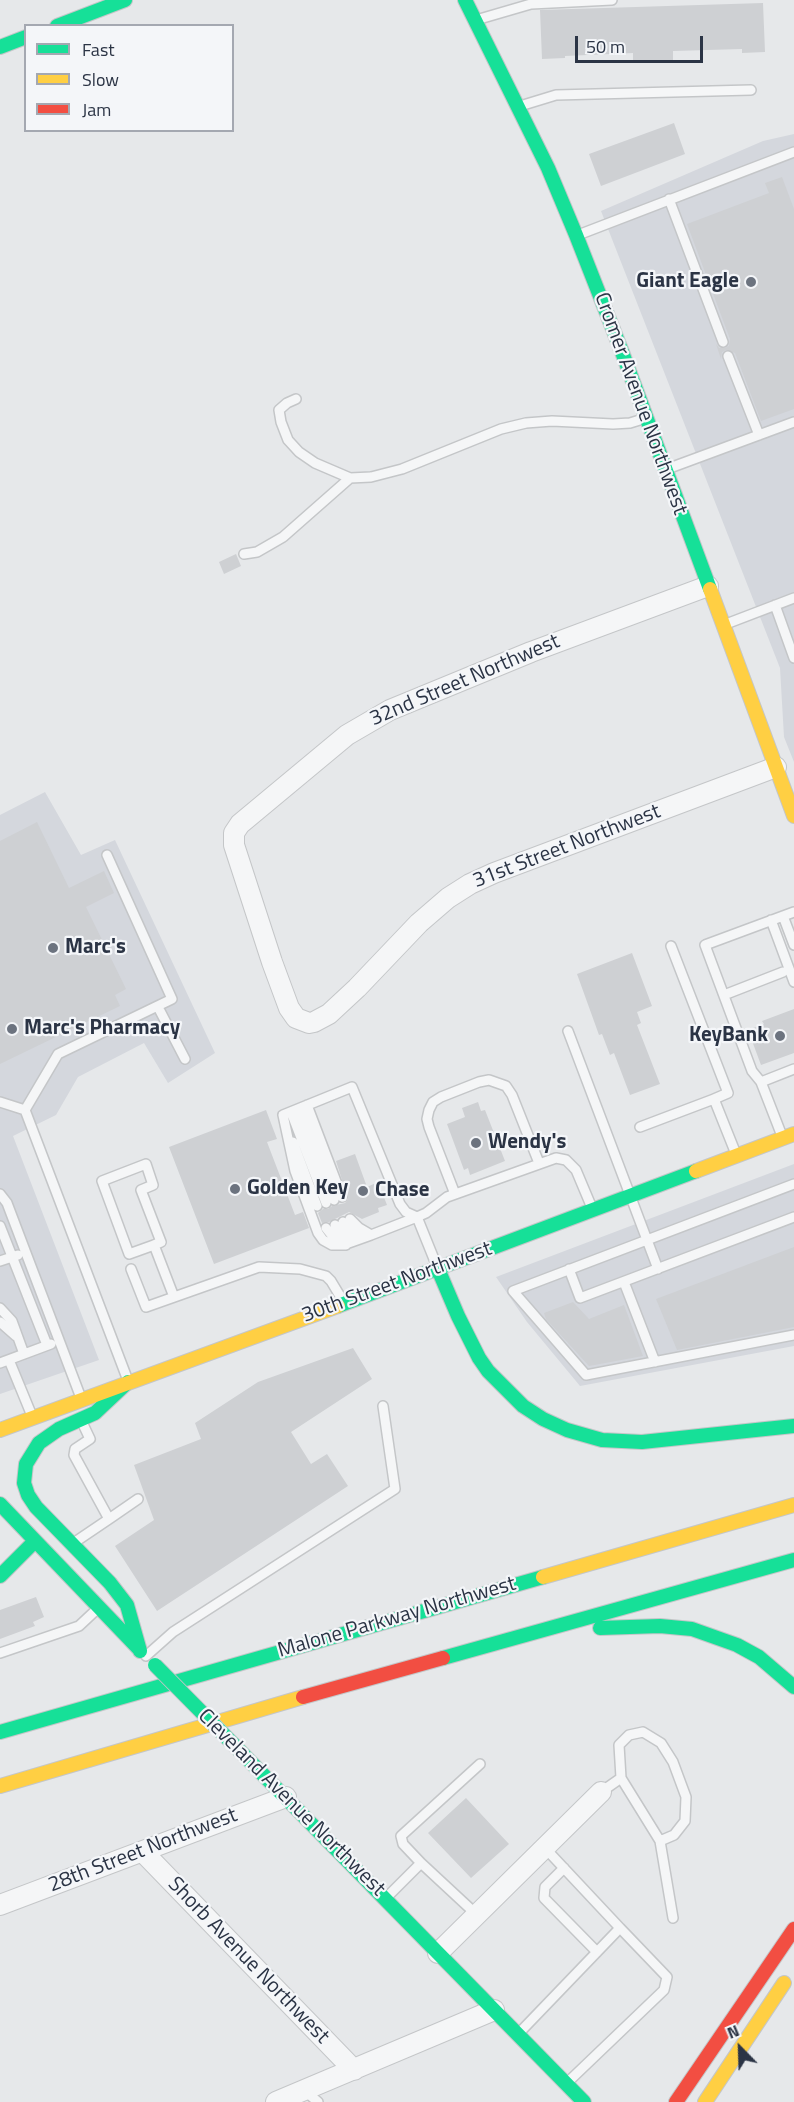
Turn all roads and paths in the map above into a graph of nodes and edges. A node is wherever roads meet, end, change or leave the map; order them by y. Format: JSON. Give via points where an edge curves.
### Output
{"nodes":[{"id":1,"x":125,"y":0,"type":"edge"},
{"id":2,"x":465,"y":0,"type":"edge"},
{"id":3,"x":612,"y":0,"type":"edge"},
{"id":4,"x":96,"y":5,"type":"edge"},
{"id":5,"x":474,"y":21,"type":"junction"},
{"id":6,"x":61,"y":24,"type":"edge"},
{"id":7,"x":24,"y":38,"type":"edge"},
{"id":8,"x":0,"y":47,"type":"edge"},
{"id":9,"x":751,"y":90,"type":"dead end"},
{"id":10,"x":518,"y":107,"type":"junction"},
{"id":11,"x":794,"y":152,"type":"edge"},
{"id":12,"x":669,"y":200,"type":"junction"},
{"id":13,"x":576,"y":235,"type":"junction"},
{"id":14,"x":723,"y":342,"type":"dead end"},
{"id":15,"x":728,"y":356,"type":"dead end"},
{"id":16,"x":296,"y":399,"type":"dead end"},
{"id":17,"x":646,"y":418,"type":"junction"},
{"id":18,"x":794,"y":422,"type":"edge"},
{"id":19,"x":759,"y":435,"type":"junction"},
{"id":20,"x":665,"y":470,"type":"junction"},
{"id":21,"x":350,"y":478,"type":"junction"},
{"id":22,"x":244,"y":554,"type":"dead end"},
{"id":23,"x":708,"y":586,"type":"junction"},
{"id":24,"x":794,"y":598,"type":"edge"},
{"id":25,"x":775,"y":605,"type":"junction"},
{"id":26,"x":794,"y":624,"type":"edge"},
{"id":27,"x":723,"y":625,"type":"junction"},
{"id":28,"x":783,"y":628,"type":"junction"},
{"id":29,"x":793,"y":654,"type":"edge"},
{"id":30,"x":776,"y":767,"type":"junction"},
{"id":31,"x":794,"y":816,"type":"edge"},
{"id":32,"x":107,"y":855,"type":"dead end"},
{"id":33,"x":794,"y":912,"type":"edge"},
{"id":34,"x":783,"y":916,"type":"junction"},
{"id":35,"x":771,"y":920,"type":"junction"},
{"id":36,"x":794,"y":945,"type":"edge"},
{"id":37,"x":671,"y":946,"type":"dead end"},
{"id":38,"x":783,"y":972,"type":"dead end"},
{"id":39,"x":794,"y":982,"type":"edge"},
{"id":40,"x":724,"y":995,"type":"junction"},
{"id":41,"x":158,"y":1007,"type":"junction"},
{"id":42,"x":296,"y":1018,"type":"joint"},
{"id":43,"x":568,"y":1031,"type":"dead end"},
{"id":44,"x":185,"y":1059,"type":"dead end"},
{"id":45,"x":794,"y":1070,"type":"edge"},
{"id":46,"x":761,"y":1082,"type":"junction"},
{"id":47,"x":0,"y":1094,"type":"edge"},
{"id":48,"x":714,"y":1099,"type":"junction"},
{"id":49,"x":2,"y":1103,"type":"edge"},
{"id":50,"x":25,"y":1110,"type":"junction"},
{"id":51,"x":295,"y":1110,"type":"junction"},
{"id":52,"x":640,"y":1127,"type":"dead end"},
{"id":53,"x":788,"y":1136,"type":"edge"},
{"id":54,"x":736,"y":1156,"type":"junction"},
{"id":55,"x":539,"y":1162,"type":"junction"},
{"id":56,"x":794,"y":1184,"type":"edge"},
{"id":57,"x":0,"y":1194,"type":"edge"},
{"id":58,"x":455,"y":1194,"type":"junction"},
{"id":59,"x":630,"y":1196,"type":"junction"},
{"id":60,"x":593,"y":1210,"type":"junction"},
{"id":61,"x":417,"y":1217,"type":"junction"},
{"id":62,"x":794,"y":1217,"type":"edge"},
{"id":63,"x":0,"y":1226,"type":"edge"},
{"id":64,"x":358,"y":1240,"type":"junction"},
{"id":65,"x":646,"y":1240,"type":"junction"},
{"id":66,"x":154,"y":1245,"type":"junction"},
{"id":67,"x":25,"y":1252,"type":"junction"},
{"id":68,"x":12,"y":1257,"type":"junction"},
{"id":69,"x":0,"y":1261,"type":"edge"},
{"id":70,"x":131,"y":1269,"type":"dead end"},
{"id":71,"x":438,"y":1269,"type":"junction"},
{"id":72,"x":569,"y":1269,"type":"junction"},
{"id":73,"x":658,"y":1269,"type":"junction"},
{"id":74,"x":624,"y":1282,"type":"junction"},
{"id":75,"x":174,"y":1297,"type":"junction"},
{"id":76,"x":344,"y":1303,"type":"junction"},
{"id":77,"x":0,"y":1308,"type":"edge"},
{"id":78,"x":0,"y":1322,"type":"edge"},
{"id":79,"x":794,"y":1335,"type":"edge"},
{"id":80,"x":18,"y":1337,"type":"junction"},
{"id":81,"x":58,"y":1341,"type":"junction"},
{"id":82,"x":47,"y":1345,"type":"junction"},
{"id":83,"x":24,"y":1354,"type":"junction"},
{"id":84,"x":4,"y":1361,"type":"edge"},
{"id":85,"x":655,"y":1362,"type":"junction"},
{"id":86,"x":128,"y":1382,"type":"junction"},
{"id":87,"x":82,"y":1399,"type":"junction"},
{"id":88,"x":383,"y":1406,"type":"dead end"},
{"id":89,"x":33,"y":1417,"type":"junction"},
{"id":90,"x":80,"y":1419,"type":"junction"},
{"id":91,"x":794,"y":1426,"type":"edge"},
{"id":92,"x":0,"y":1430,"type":"edge"},
{"id":93,"x":138,"y":1499,"type":"dead end"},
{"id":94,"x":0,"y":1504,"type":"edge"},
{"id":95,"x":794,"y":1505,"type":"edge"},
{"id":96,"x":109,"y":1519,"type":"junction"},
{"id":97,"x":35,"y":1541,"type":"junction"},
{"id":98,"x":73,"y":1544,"type":"junction"},
{"id":99,"x":794,"y":1560,"type":"edge"},
{"id":100,"x":0,"y":1576,"type":"edge"},
{"id":101,"x":99,"y":1607,"type":"junction"},
{"id":102,"x":520,"y":1637,"type":"junction"},
{"id":103,"x":0,"y":1653,"type":"edge"},
{"id":104,"x":147,"y":1657,"type":"junction"},
{"id":105,"x":794,"y":1687,"type":"edge"},
{"id":106,"x":0,"y":1732,"type":"edge"},
{"id":107,"x":480,"y":1764,"type":"dead end"},
{"id":108,"x":621,"y":1778,"type":"junction"},
{"id":109,"x":0,"y":1786,"type":"edge"},
{"id":110,"x":601,"y":1792,"type":"joint"},
{"id":111,"x":286,"y":1797,"type":"junction"},
{"id":112,"x":660,"y":1841,"type":"junction"},
{"id":113,"x":545,"y":1848,"type":"junction"},
{"id":114,"x":143,"y":1852,"type":"junction"},
{"id":115,"x":421,"y":1863,"type":"junction"},
{"id":116,"x":564,"y":1868,"type":"junction"},
{"id":117,"x":385,"y":1899,"type":"junction"},
{"id":118,"x":0,"y":1905,"type":"edge"},
{"id":119,"x":477,"y":1915,"type":"junction"},
{"id":120,"x":673,"y":1918,"type":"dead end"},
{"id":121,"x":620,"y":1928,"type":"junction"},
{"id":122,"x":794,"y":1929,"type":"edge"},
{"id":123,"x":597,"y":1952,"type":"junction"},
{"id":124,"x":438,"y":1953,"type":"junction"},
{"id":125,"x":794,"y":1968,"type":"edge"},
{"id":126,"x":494,"y":2010,"type":"junction"},
{"id":127,"x":518,"y":2035,"type":"junction"},
{"id":128,"x":354,"y":2070,"type":"junction"},
{"id":129,"x":566,"y":2084,"type":"junction"},
{"id":130,"x":308,"y":2098,"type":"edge"},
{"id":131,"x":276,"y":2102,"type":"edge"},
{"id":132,"x":584,"y":2102,"type":"edge"},
{"id":133,"x":676,"y":2102,"type":"edge"},
{"id":134,"x":705,"y":2102,"type":"edge"}],
"edges":[{"from":1,"to":4,"type":"main road"},
{"from":2,"to":5,"type":"main road","name":"Cromer Avenue Northwest"},
{"from":3,"to":5,"type":"lane","via":[[531,4]]},
{"from":4,"to":6,"type":"main road"},
{"from":5,"to":10,"type":"main road","name":"Cromer Avenue Northwest"},
{"from":7,"to":8,"type":"main road"},
{"from":9,"to":10,"type":"lane","via":[[556,95]]},
{"from":10,"to":13,"type":"main road","name":"Cromer Avenue Northwest"},
{"from":11,"to":12,"type":"lane"},
{"from":12,"to":13,"type":"lane"},
{"from":12,"to":14,"type":"lane"},
{"from":13,"to":17,"type":"main road","name":"Cromer Avenue Northwest"},
{"from":15,"to":19,"type":"lane"},
{"from":16,"to":21,"type":"lane","via":[[279,410],[288,440],[315,463]]},
{"from":17,"to":20,"type":"main road","name":"Cromer Avenue Northwest"},
{"from":17,"to":21,"type":"lane","via":[[613,424],[526,423],[491,432],[402,469]]},
{"from":18,"to":19,"type":"lane"},
{"from":19,"to":20,"type":"lane"},
{"from":20,"to":23,"type":"main road","name":"Cromer Avenue Northwest"},
{"from":21,"to":22,"type":"lane","via":[[283,537],[257,552]]},
{"from":23,"to":27,"type":"main road","name":"Cromer Avenue Northwest"},
{"from":23,"to":42,"type":"street","name":"32nd Street Northwest","via":[[520,656],[390,710],[347,735],[240,824],[234,833],[234,845],[278,980]]},
{"from":24,"to":25,"type":"lane"},
{"from":25,"to":27,"type":"lane"},
{"from":25,"to":28,"type":"lane"},
{"from":26,"to":28,"type":"lane"},
{"from":27,"to":30,"type":"main road","name":"Cromer Avenue Northwest"},
{"from":28,"to":29,"type":"lane"},
{"from":30,"to":31,"type":"main road","name":"Cromer Avenue Northwest"},
{"from":30,"to":42,"type":"street","name":"31st Street Northwest","via":[[470,884],[419,923],[329,1014],[309,1023]]},
{"from":32,"to":41,"type":"lane","via":[[172,999]]},
{"from":33,"to":34,"type":"lane"},
{"from":34,"to":35,"type":"lane"},
{"from":34,"to":36,"type":"lane"},
{"from":35,"to":39,"type":"lane"},
{"from":35,"to":40,"type":"lane","via":[[705,945]]},
{"from":37,"to":48,"type":"lane","via":[[728,1093]]},
{"from":38,"to":40,"type":"lane"},
{"from":40,"to":46,"type":"lane","via":[[752,1071]]},
{"from":41,"to":44,"type":"lane"},
{"from":41,"to":50,"type":"lane","via":[[58,1054]]},
{"from":43,"to":59,"type":"lane"},
{"from":45,"to":46,"type":"lane"},
{"from":46,"to":53,"type":"lane"},
{"from":47,"to":49,"type":"lane"},
{"from":48,"to":52,"type":"lane"},
{"from":48,"to":54,"type":"lane"},
{"from":49,"to":50,"type":"lane"},
{"from":50,"to":86,"type":"lane"},
{"from":51,"to":51,"type":"lane","via":[[329,1201]]},
{"from":51,"to":61,"type":"lane","via":[[352,1087],[400,1204]]},
{"from":51,"to":64,"type":"lane","via":[[295,1171],[318,1233],[332,1245]]},
{"from":53,"to":54,"type":"main road","name":"30th Street Northwest"},
{"from":54,"to":59,"type":"main road","name":"30th Street Northwest"},
{"from":55,"to":58,"type":"lane"},
{"from":55,"to":58,"type":"lane","via":[[506,1086],[489,1080],[479,1082],[433,1102],[427,1119]]},
{"from":55,"to":60,"type":"lane","via":[[556,1158],[569,1162],[579,1175]]},
{"from":56,"to":65,"type":"lane"},
{"from":57,"to":67,"type":"lane"},
{"from":58,"to":61,"type":"lane"},
{"from":59,"to":60,"type":"main road","name":"30th Street Northwest"},
{"from":59,"to":65,"type":"lane"},
{"from":60,"to":71,"type":"main road","name":"30th Street Northwest"},
{"from":61,"to":64,"type":"lane"},
{"from":61,"to":71,"type":"lane"},
{"from":62,"to":73,"type":"lane"},
{"from":63,"to":68,"type":"lane"},
{"from":64,"to":64,"type":"lane","via":[[334,1238],[338,1223],[351,1231]]},
{"from":65,"to":72,"type":"lane"},
{"from":65,"to":73,"type":"lane"},
{"from":66,"to":66,"type":"lane","via":[[129,1254],[102,1180],[146,1164],[153,1185],[141,1190],[161,1242]]},
{"from":66,"to":75,"type":"lane"},
{"from":67,"to":68,"type":"lane"},
{"from":67,"to":81,"type":"lane"},
{"from":68,"to":69,"type":"lane"},
{"from":68,"to":82,"type":"lane"},
{"from":70,"to":75,"type":"lane","via":[[146,1307]]},
{"from":71,"to":76,"type":"main road","name":"30th Street Northwest"},
{"from":71,"to":91,"type":"main road","via":[[458,1317],[488,1371],[523,1406],[567,1430],[602,1440],[642,1442]]},
{"from":72,"to":74,"type":"lane","via":[[580,1298]]},
{"from":72,"to":85,"type":"lane","via":[[513,1291],[586,1375]]},
{"from":73,"to":74,"type":"lane"},
{"from":74,"to":85,"type":"lane"},
{"from":75,"to":76,"type":"lane","via":[[259,1267],[300,1269],[326,1276]]},
{"from":76,"to":86,"type":"main road","name":"30th Street Northwest"},
{"from":77,"to":80,"type":"lane","via":[[10,1318]]},
{"from":78,"to":80,"type":"lane"},
{"from":79,"to":85,"type":"lane"},
{"from":80,"to":83,"type":"lane"},
{"from":81,"to":82,"type":"lane"},
{"from":81,"to":87,"type":"lane"},
{"from":82,"to":83,"type":"lane"},
{"from":83,"to":84,"type":"lane"},
{"from":84,"to":89,"type":"lane"},
{"from":86,"to":87,"type":"main road","name":"30th Street Northwest"},
{"from":86,"to":90,"type":"main road","via":[[95,1413]]},
{"from":87,"to":89,"type":"main road","name":"30th Street Northwest"},
{"from":88,"to":104,"type":"lane","via":[[395,1489],[173,1632]]},
{"from":89,"to":92,"type":"main road","name":"30th Street Northwest"},
{"from":90,"to":96,"type":"lane","via":[[90,1438],[75,1449],[74,1455]]},
{"from":90,"to":98,"type":"main road","via":[[45,1438],[33,1450],[24,1470],[28,1495]]},
{"from":93,"to":96,"type":"lane"},
{"from":94,"to":97,"type":"main road","name":"Cleveland Avenue Northwest"},
{"from":95,"to":106,"type":"main road","name":"Malone Parkway Northwest"},
{"from":96,"to":98,"type":"lane"},
{"from":97,"to":100,"type":"main road"},
{"from":97,"to":101,"type":"main road","name":"Cleveland Avenue Northwest"},
{"from":98,"to":104,"type":"main road","via":[[128,1605]]},
{"from":99,"to":102,"type":"main road"},
{"from":101,"to":103,"type":"lane","via":[[79,1626]]},
{"from":101,"to":104,"type":"main road","name":"Cleveland Avenue Northwest"},
{"from":102,"to":105,"type":"main road","via":[[625,1626],[692,1629],[737,1645]]},
{"from":102,"to":109,"type":"main road"},
{"from":104,"to":111,"type":"main road","name":"Cleveland Avenue Northwest","bridge":true},
{"from":107,"to":115,"type":"lane","via":[[401,1836],[402,1844]]},
{"from":108,"to":110,"type":"lane"},
{"from":108,"to":112,"type":"lane"},
{"from":108,"to":112,"type":"lane","via":[[619,1745],[629,1735],[642,1732],[661,1743],[686,1797],[685,1821],[674,1835]]},
{"from":110,"to":113,"type":"street"},
{"from":111,"to":114,"type":"street","name":"28th Street Northwest"},
{"from":111,"to":117,"type":"main road","name":"Cleveland Avenue Northwest"},
{"from":112,"to":120,"type":"lane"},
{"from":113,"to":116,"type":"lane"},
{"from":113,"to":119,"type":"street"},
{"from":114,"to":118,"type":"street","name":"28th Street Northwest"},
{"from":114,"to":128,"type":"street","name":"Shorb Avenue Northwest"},
{"from":115,"to":117,"type":"lane"},
{"from":115,"to":119,"type":"lane"},
{"from":116,"to":121,"type":"lane"},
{"from":116,"to":123,"type":"lane","via":[[545,1887],[544,1898]]},
{"from":117,"to":124,"type":"main road","name":"Cleveland Avenue Northwest"},
{"from":119,"to":124,"type":"street"},
{"from":121,"to":123,"type":"lane"},
{"from":121,"to":129,"type":"lane","via":[[667,1977],[664,1990]]},
{"from":122,"to":133,"type":"main road"},
{"from":123,"to":127,"type":"lane"},
{"from":124,"to":126,"type":"main road","name":"Cleveland Avenue Northwest"},
{"from":125,"to":134,"type":"main road"},
{"from":126,"to":127,"type":"main road","name":"Cleveland Avenue Northwest"},
{"from":126,"to":128,"type":"street"},
{"from":127,"to":129,"type":"main road","name":"Cleveland Avenue Northwest"},
{"from":128,"to":130,"type":"street"},
{"from":129,"to":132,"type":"main road","name":"Cleveland Avenue Northwest"},
{"from":130,"to":131,"type":"street"}]}
